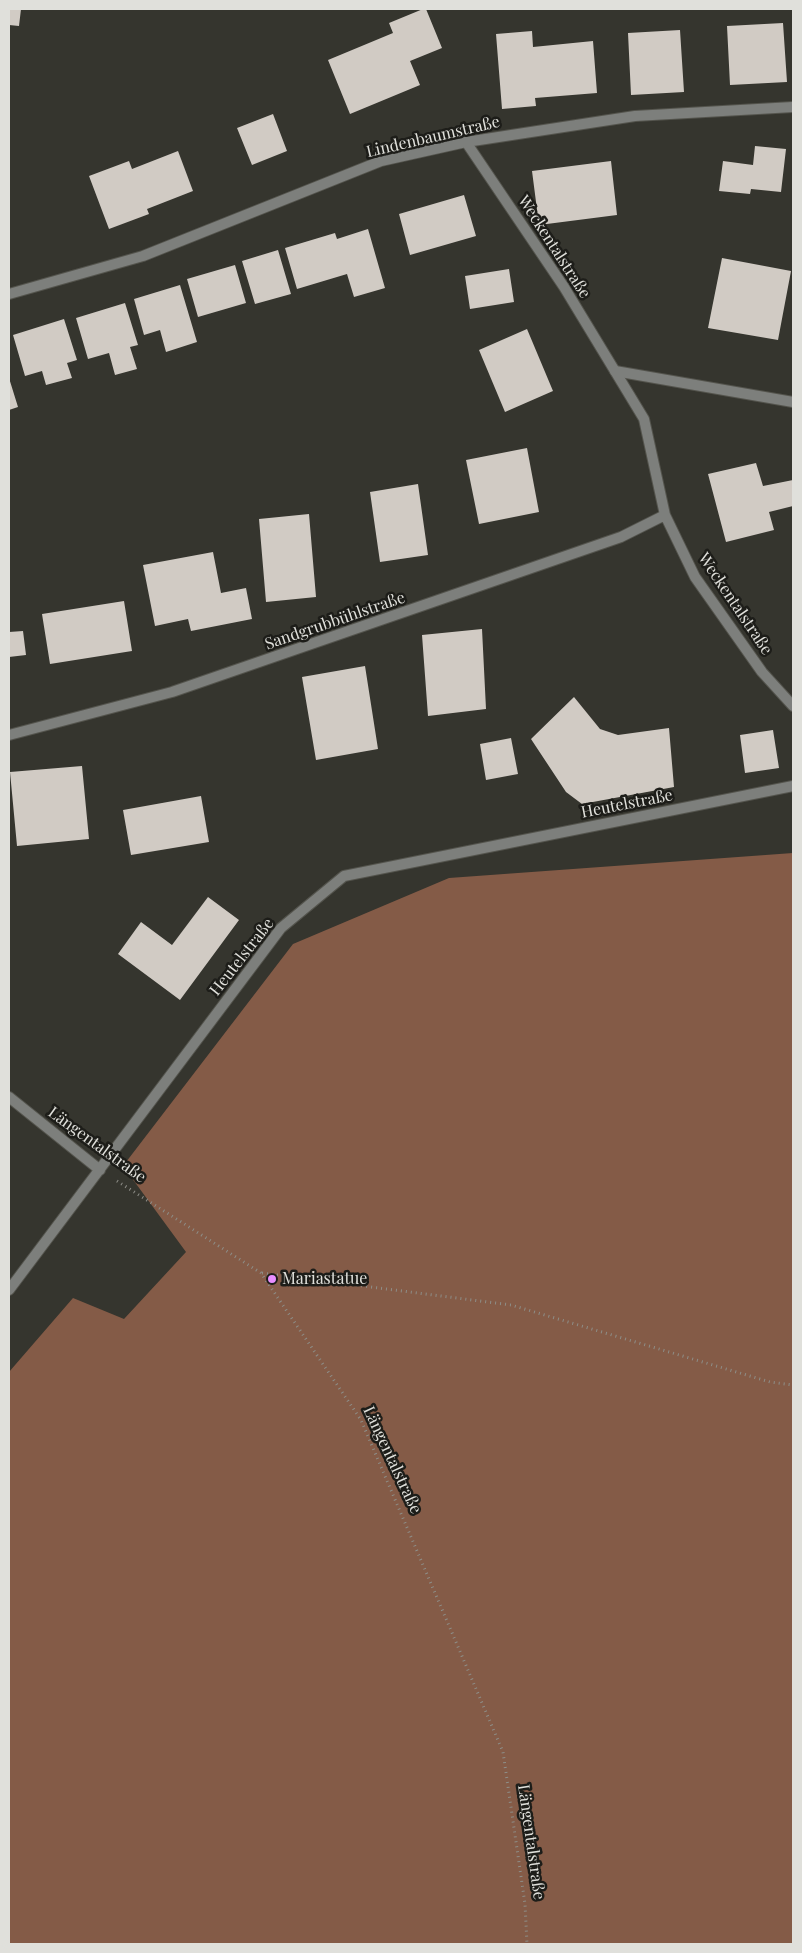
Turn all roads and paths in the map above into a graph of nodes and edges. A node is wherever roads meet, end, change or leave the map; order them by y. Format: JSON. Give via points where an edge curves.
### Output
{"nodes":[{"id":1,"x":793,"y":107,"type":"edge"},
{"id":2,"x":466,"y":142,"type":"junction"},
{"id":3,"x":9,"y":294,"type":"edge"},
{"id":4,"x":615,"y":371,"type":"junction"},
{"id":5,"x":793,"y":402,"type":"edge"},
{"id":6,"x":664,"y":515,"type":"junction"},
{"id":7,"x":793,"y":706,"type":"edge"},
{"id":8,"x":9,"y":735,"type":"edge"},
{"id":9,"x":793,"y":786,"type":"edge"},
{"id":10,"x":9,"y":1097,"type":"edge"},
{"id":11,"x":100,"y":1170,"type":"junction"},
{"id":12,"x":261,"y":1273,"type":"junction"},
{"id":13,"x":9,"y":1290,"type":"edge"},
{"id":14,"x":793,"y":1385,"type":"edge"},
{"id":15,"x":527,"y":1944,"type":"edge"}],
"edges":[{"from":1,"to":2,"type":"street","name":"Lindenbaumstraße","via":[[635,116]]},
{"from":2,"to":3,"type":"street","name":"Lindenbaumstraße","via":[[381,161],[143,256]]},
{"from":2,"to":4,"type":"street","name":"Weckentalstraße","via":[[564,287]]},
{"from":4,"to":5,"type":"street"},
{"from":4,"to":6,"type":"street","name":"Weckentalstraße","via":[[644,419]]},
{"from":6,"to":7,"type":"street","name":"Weckentalstraße","via":[[695,577],[762,672]]},
{"from":6,"to":8,"type":"street","name":"Sandgrubbühlstraße","via":[[621,537],[191,686]]},
{"from":9,"to":11,"type":"street","name":"Heutelstraße","via":[[344,876],[281,928]]},
{"from":10,"to":11,"type":"street","name":"Längentalstraße"},
{"from":11,"to":12,"type":"path","name":"Längentalstraße"},
{"from":11,"to":13,"type":"street","name":"Heutelstraße"},
{"from":12,"to":14,"type":"path","via":[[511,1305],[770,1382]]},
{"from":12,"to":15,"type":"path","name":"Längentalstraße","via":[[361,1420],[502,1752],[525,1904]]}]}
